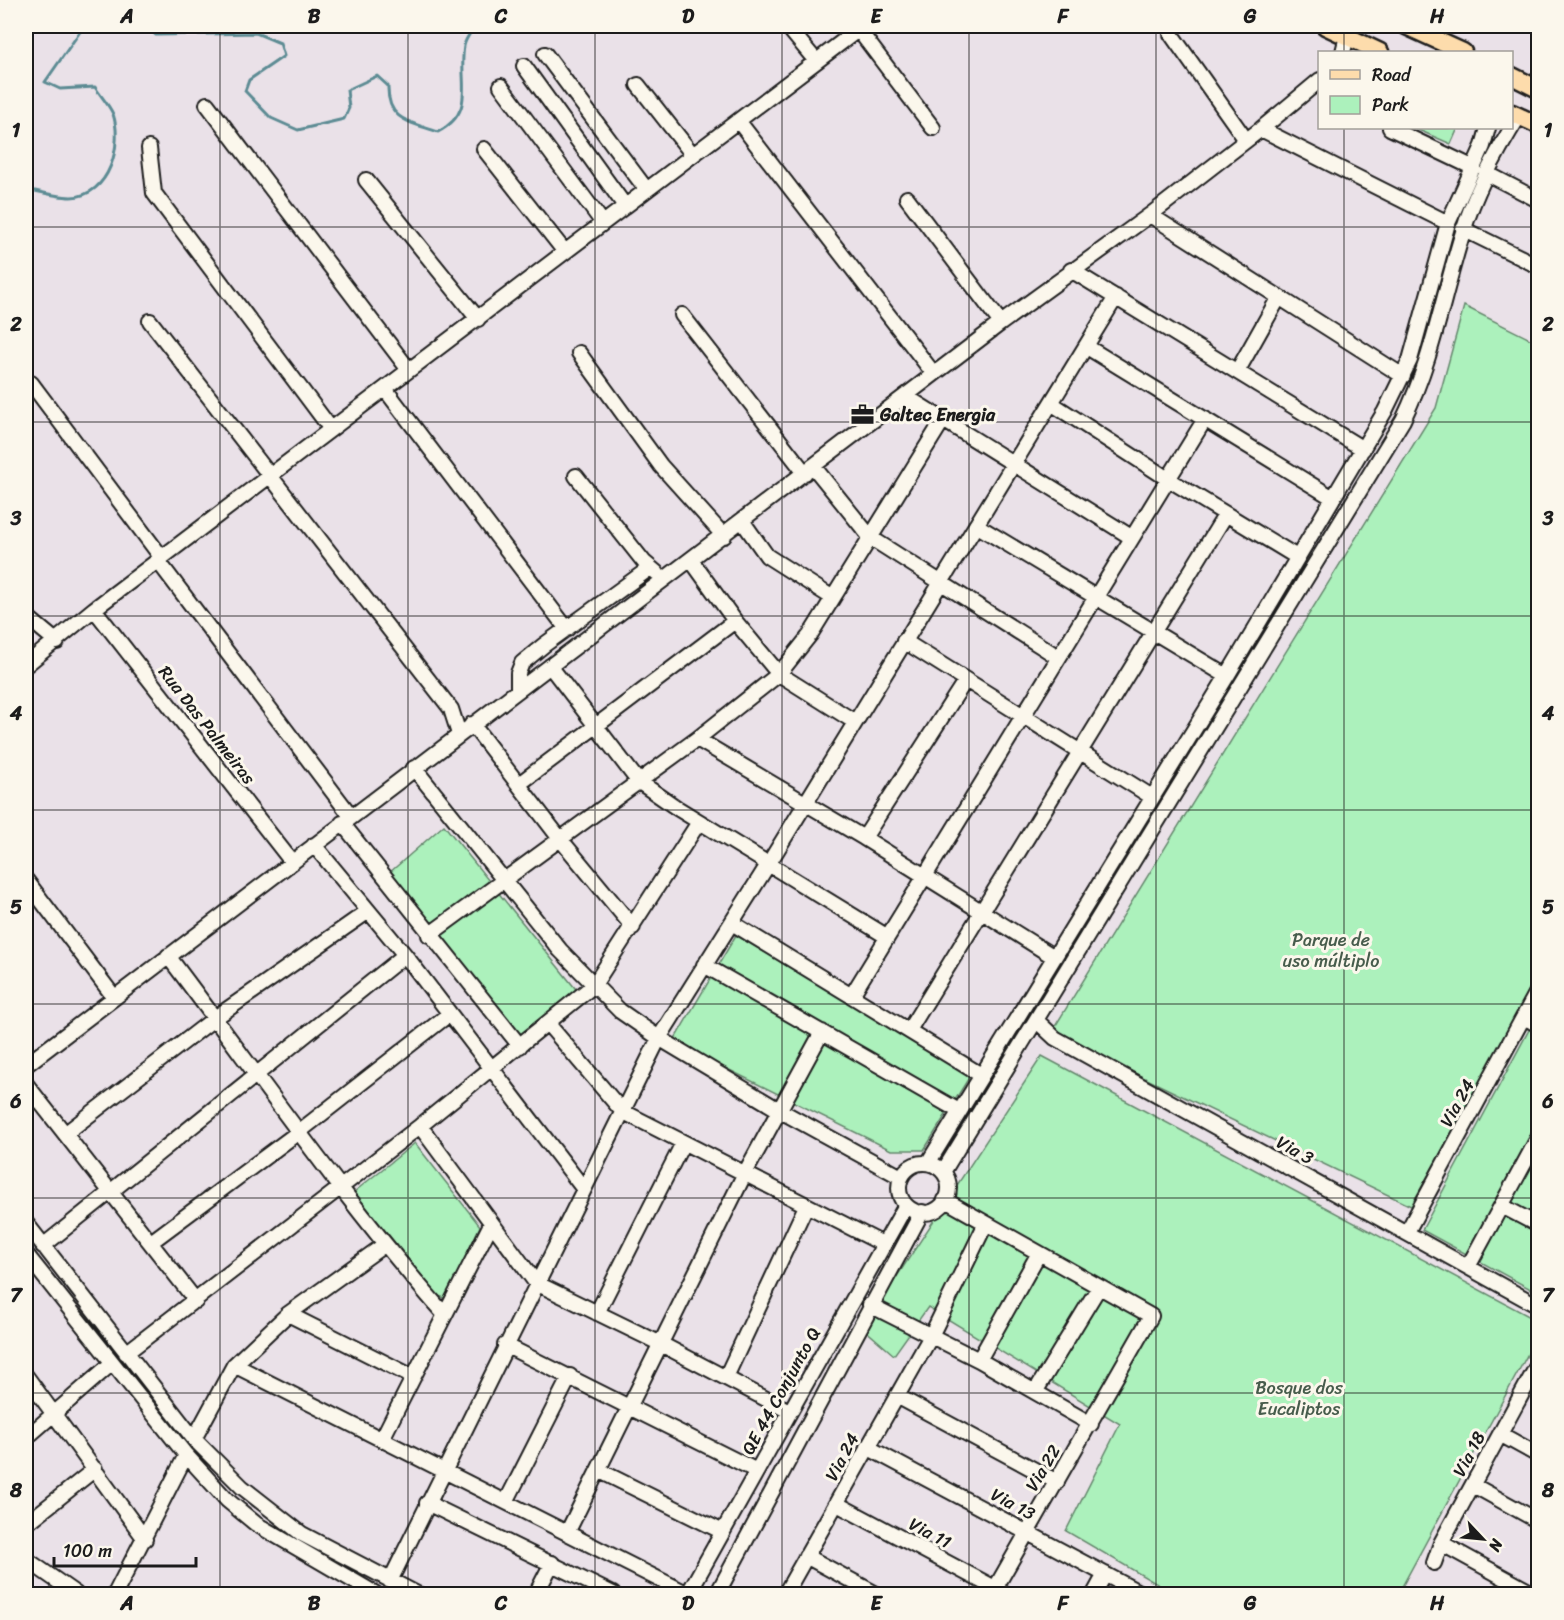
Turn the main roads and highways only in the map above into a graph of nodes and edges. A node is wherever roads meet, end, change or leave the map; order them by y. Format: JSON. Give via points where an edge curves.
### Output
{"nodes":[{"id":1,"x":1325,"y":26,"type":"edge"},
{"id":2,"x":1406,"y":26,"type":"edge"},
{"id":3,"x":1351,"y":46,"type":"edge"},
{"id":4,"x":1375,"y":51,"type":"edge"},
{"id":5,"x":1461,"y":51,"type":"edge"},
{"id":6,"x":1513,"y":76,"type":"edge"},
{"id":7,"x":1539,"y":89,"type":"edge"},
{"id":8,"x":1515,"y":115,"type":"edge"},
{"id":9,"x":1539,"y":125,"type":"edge"}],
"edges":[{"from":1,"to":3,"type":"main road"},
{"from":2,"to":5,"type":"main road"},
{"from":3,"to":4,"type":"main road"},
{"from":6,"to":7,"type":"main road"},
{"from":8,"to":9,"type":"main road"}]}
